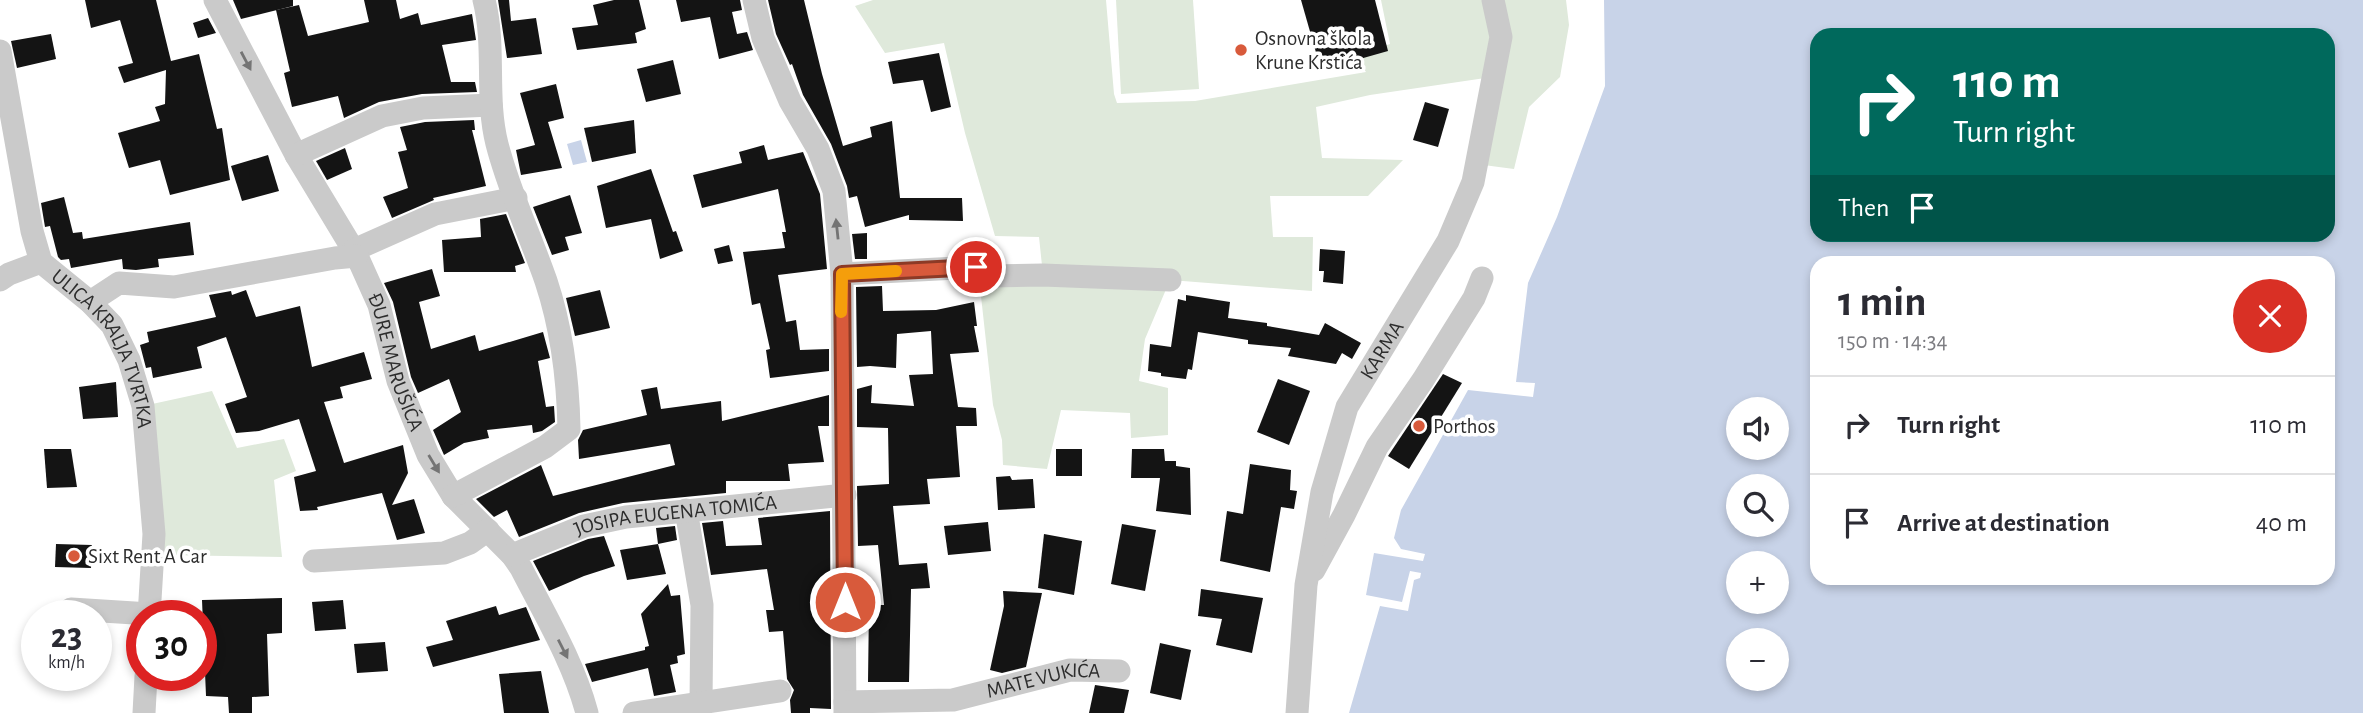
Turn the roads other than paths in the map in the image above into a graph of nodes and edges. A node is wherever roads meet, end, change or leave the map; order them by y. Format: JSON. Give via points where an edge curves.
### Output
{"nodes":[{"id":1,"x":215,"y":0,"type":"edge"},
{"id":2,"x":484,"y":0,"type":"edge"},
{"id":3,"x":754,"y":0,"type":"edge"},
{"id":4,"x":1493,"y":0,"type":"edge"},
{"id":5,"x":0,"y":51,"type":"edge"},
{"id":6,"x":491,"y":105,"type":"junction"},
{"id":7,"x":296,"y":155,"type":"junction"},
{"id":8,"x":516,"y":198,"type":"junction"},
{"id":9,"x":355,"y":253,"type":"junction"},
{"id":10,"x":41,"y":262,"type":"junction"},
{"id":11,"x":842,"y":274,"type":"junction"},
{"id":12,"x":1482,"y":278,"type":"dead end"},
{"id":13,"x":0,"y":280,"type":"edge"},
{"id":14,"x":1170,"y":280,"type":"dead end"},
{"id":15,"x":90,"y":302,"type":"junction"},
{"id":16,"x":845,"y":495,"type":"junction"},
{"id":17,"x":453,"y":496,"type":"junction"},
{"id":18,"x":686,"y":510,"type":"junction"},
{"id":19,"x":488,"y":530,"type":"junction"},
{"id":20,"x":512,"y":555,"type":"junction"},
{"id":21,"x":314,"y":561,"type":"dead end"},
{"id":22,"x":1306,"y":585,"type":"junction"},
{"id":23,"x":151,"y":600,"type":"edge"},
{"id":24,"x":1119,"y":671,"type":"dead end"},
{"id":25,"x":145,"y":691,"type":"edge"},
{"id":26,"x":780,"y":691,"type":"dead end"},
{"id":27,"x":701,"y":704,"type":"junction"},
{"id":28,"x":845,"y":708,"type":"edge"},
{"id":29,"x":144,"y":713,"type":"edge"},
{"id":30,"x":587,"y":713,"type":"edge"},
{"id":31,"x":634,"y":713,"type":"edge"},
{"id":32,"x":1297,"y":713,"type":"edge"}],
"edges":[{"from":1,"to":7,"type":"street","name":"ĐURE MARUŠIĆA","one_way":true},
{"from":2,"to":6,"type":"street","via":[[489,19]]},
{"from":11,"to":3,"type":"street","one_way":true,"via":[[834,191],[763,38]]},
{"from":4,"to":22,"type":"street","name":"KARMA","via":[[1501,37],[1473,182],[1448,241],[1347,407],[1322,492]]},
{"from":5,"to":10,"type":"street","name":"ULICA KRALJA TVRTKA"},
{"from":6,"to":7,"type":"street","via":[[423,108],[382,116]]},
{"from":6,"to":8,"type":"street","via":[[497,144]]},
{"from":7,"to":9,"type":"street","name":"ĐURE MARUŠIĆA"},
{"from":8,"to":9,"type":"street","via":[[435,214]]},
{"from":8,"to":17,"type":"street","via":[[547,284],[565,355],[569,429],[545,447]]},
{"from":9,"to":15,"type":"street","via":[[174,287],[118,284]]},
{"from":9,"to":17,"type":"street","name":"ĐURE MARUŠIĆA","one_way":true,"via":[[379,305],[414,424]]},
{"from":10,"to":13,"type":"street"},
{"from":10,"to":15,"type":"street","name":"ULICA KRALJA TVRTKA"},
{"from":11,"to":14,"type":"street","via":[[976,267],[990,276]]},
{"from":11,"to":16,"type":"street"},
{"from":12,"to":22,"type":"street","via":[[1474,298],[1377,447]]},
{"from":15,"to":23,"type":"street","name":"ULICA KRALJA TVRTKA","via":[[112,325],[143,406],[154,534]]},
{"from":16,"to":18,"type":"street","name":"JOSIPA EUGENA TOMIĆA"},
{"from":16,"to":28,"type":"street"},
{"from":17,"to":19,"type":"street","name":"ĐURE MARUŠIĆA"},
{"from":18,"to":20,"type":"street","name":"JOSIPA EUGENA TOMIĆA","via":[[584,526]]},
{"from":18,"to":27,"type":"street","via":[[702,605]]},
{"from":19,"to":20,"type":"street","name":"ĐURE MARUŠIĆA"},
{"from":19,"to":21,"type":"street","via":[[443,553]]},
{"from":20,"to":30,"type":"street","name":"ĐURE MARUŠIĆA","one_way":true,"via":[[566,655]]},
{"from":22,"to":32,"type":"street","name":"KARMA"},
{"from":24,"to":28,"type":"street","name":"MATE VUKIĆA","via":[[1070,670],[953,700]]},
{"from":25,"to":29,"type":"street"},
{"from":26,"to":27,"type":"street"},
{"from":27,"to":31,"type":"street"}]}
